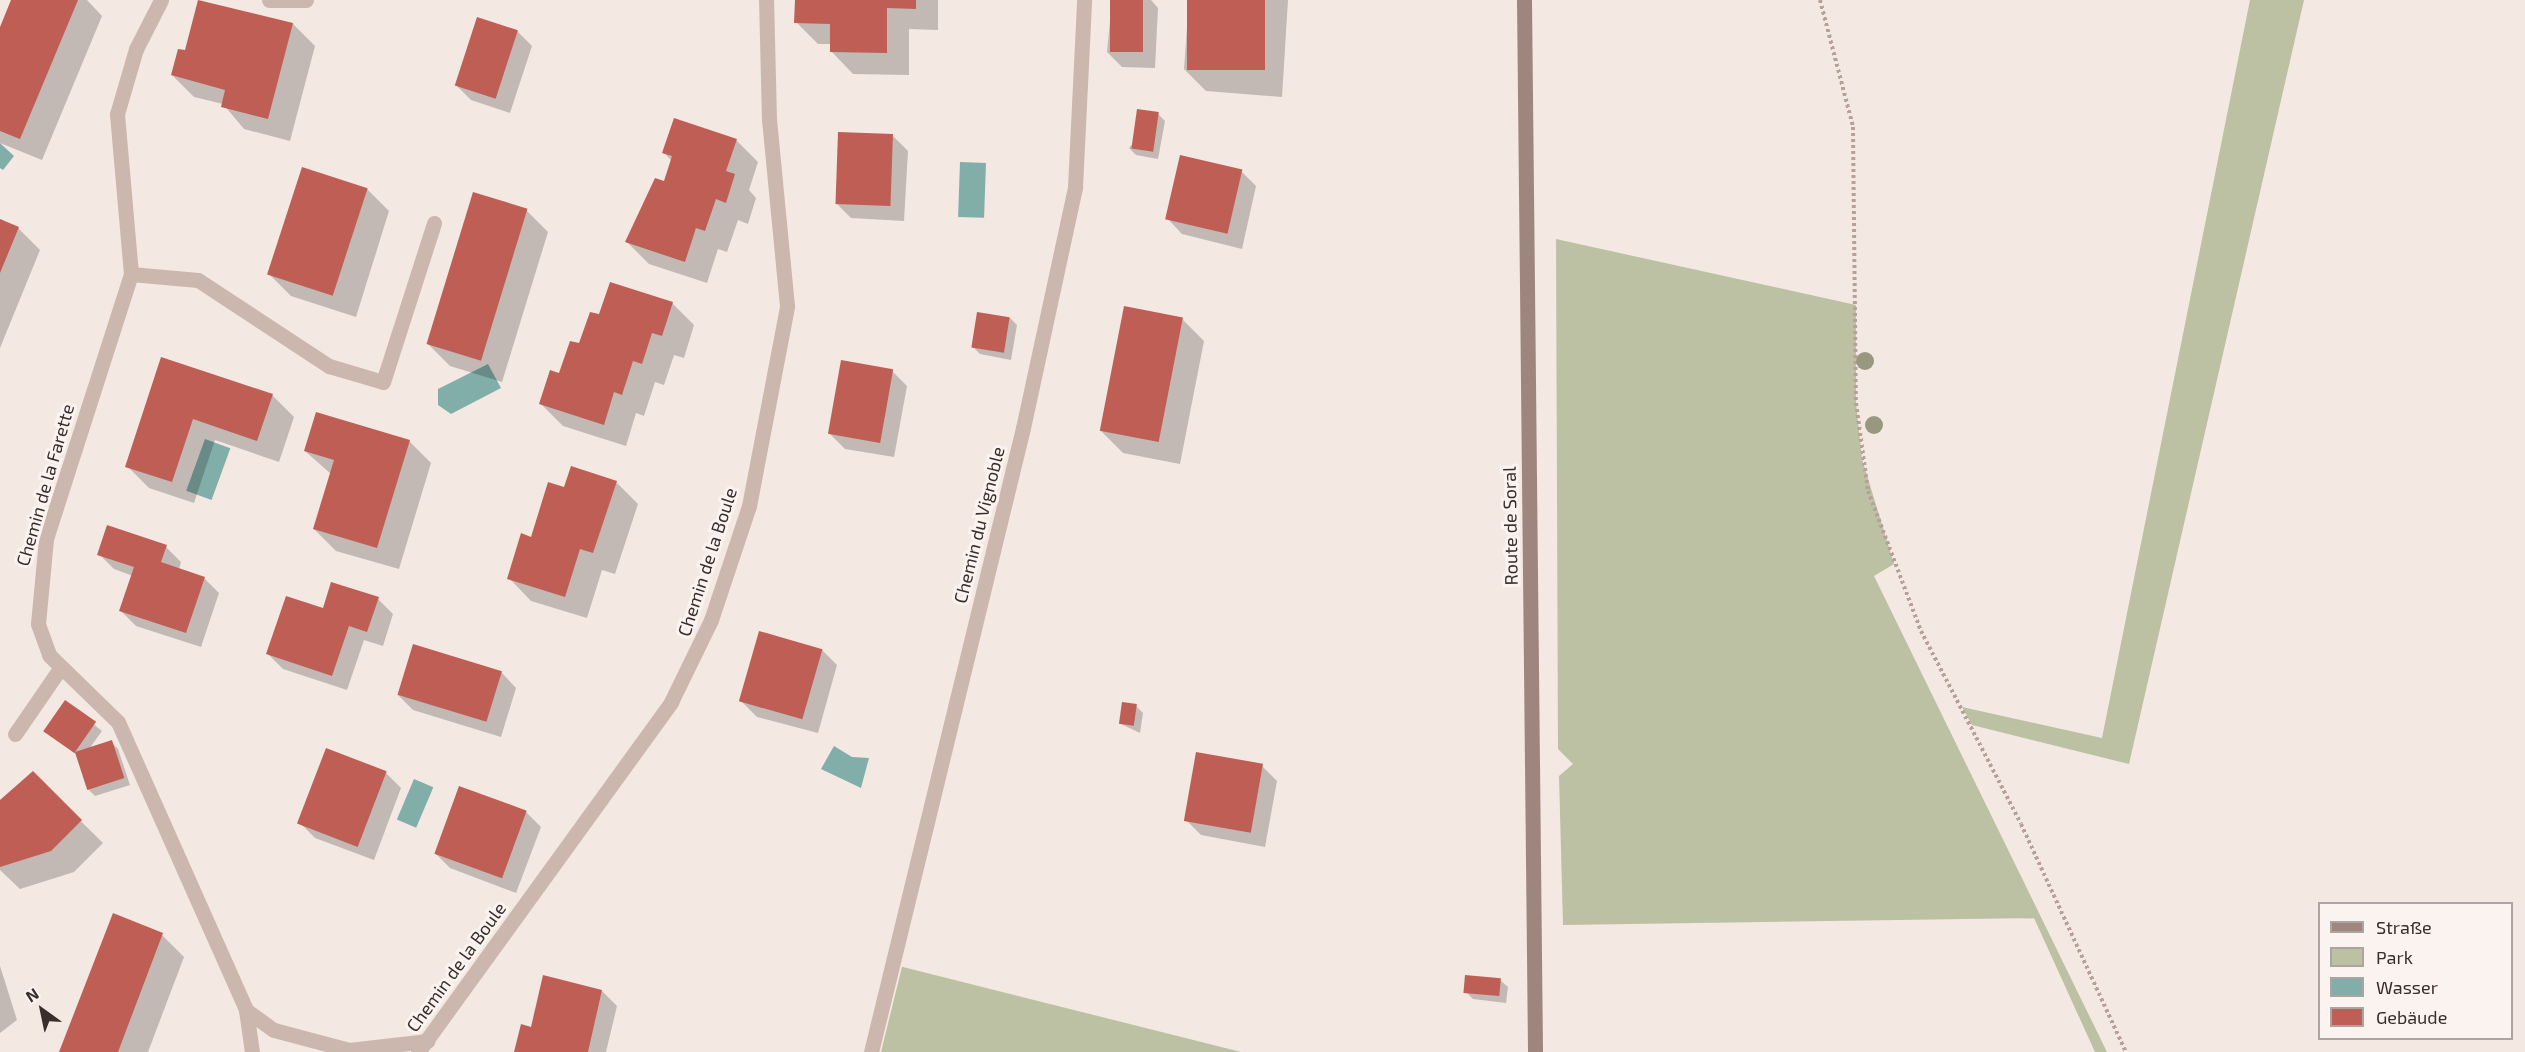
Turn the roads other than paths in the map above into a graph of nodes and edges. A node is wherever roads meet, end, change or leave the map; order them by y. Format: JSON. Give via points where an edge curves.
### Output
{"nodes":[{"id":1,"x":161,"y":0,"type":"edge"},
{"id":2,"x":269,"y":0,"type":"edge"},
{"id":3,"x":306,"y":0,"type":"edge"},
{"id":4,"x":766,"y":0,"type":"edge"},
{"id":5,"x":1084,"y":0,"type":"edge"},
{"id":6,"x":1524,"y":0,"type":"edge"},
{"id":7,"x":434,"y":223,"type":"dead end"},
{"id":8,"x":131,"y":274,"type":"junction"},
{"id":9,"x":61,"y":667,"type":"junction"},
{"id":10,"x":15,"y":734,"type":"dead end"},
{"id":11,"x":246,"y":1010,"type":"junction"},
{"id":12,"x":422,"y":1047,"type":"edge"},
{"id":13,"x":252,"y":1052,"type":"edge"},
{"id":14,"x":871,"y":1052,"type":"edge"},
{"id":15,"x":1535,"y":1052,"type":"edge"}],
"edges":[{"from":1,"to":8,"type":"street","name":"Chemin de la Farette","via":[[136,49],[117,114]]},
{"from":2,"to":3,"type":"street"},
{"from":4,"to":12,"type":"street","name":"Chemin de la Boule","via":[[769,120],[787,306],[749,506],[711,620],[671,702]]},
{"from":5,"to":14,"type":"street","name":"Chemin du Vignoble","via":[[1075,187],[1023,428]]},
{"from":6,"to":15,"type":"street","name":"Route de Soral"},
{"from":7,"to":8,"type":"street","via":[[383,382],[329,366],[198,280]]},
{"from":8,"to":9,"type":"street","name":"Chemin de la Farette","via":[[38,574],[38,624],[49,655]]},
{"from":9,"to":10,"type":"street"},
{"from":9,"to":11,"type":"street","name":"Chemin de la Farette","via":[[118,722]]},
{"from":11,"to":12,"type":"street","via":[[274,1030],[349,1050]]},
{"from":11,"to":13,"type":"street","name":"Chemin de la Farette"}]}
